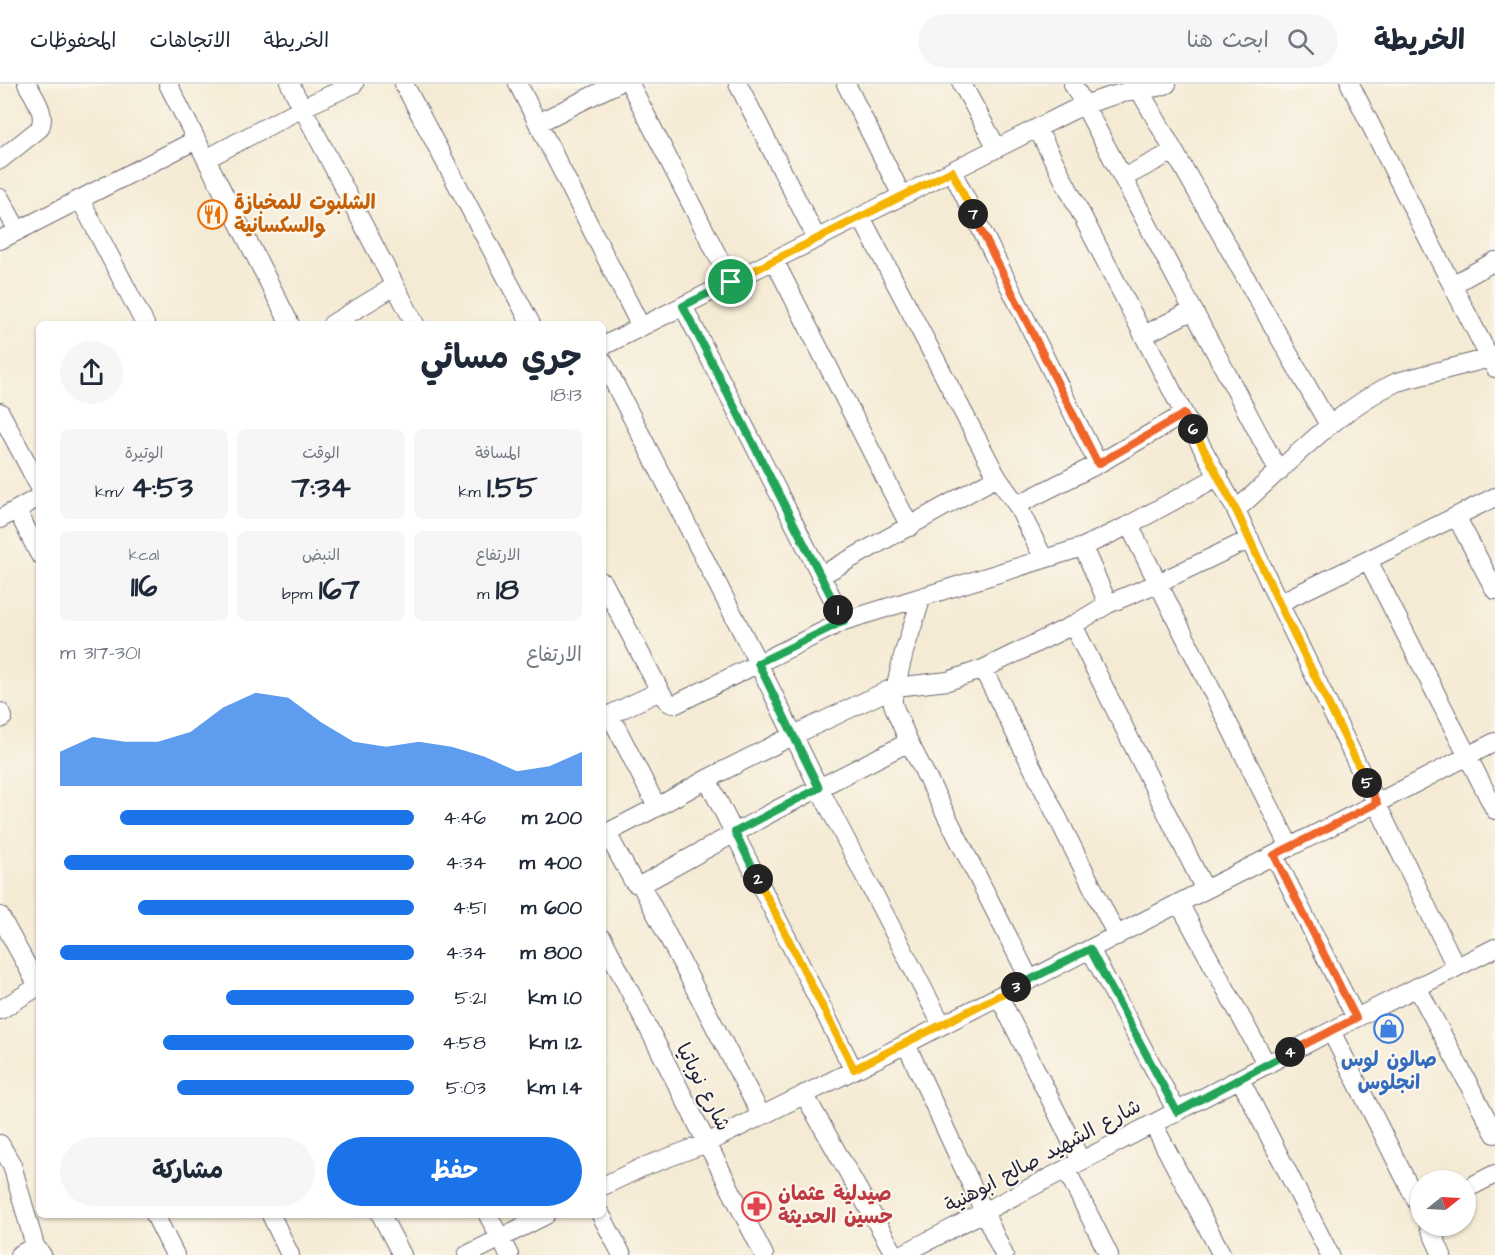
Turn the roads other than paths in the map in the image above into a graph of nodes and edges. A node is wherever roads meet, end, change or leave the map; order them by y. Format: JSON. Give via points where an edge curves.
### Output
{"nodes":[{"id":1,"x":27,"y":84,"type":"edge"},
{"id":2,"x":290,"y":84,"type":"edge"},
{"id":3,"x":354,"y":84,"type":"edge"},
{"id":4,"x":404,"y":84,"type":"edge"},
{"id":5,"x":518,"y":84,"type":"edge"},
{"id":6,"x":616,"y":84,"type":"edge"},
{"id":7,"x":630,"y":84,"type":"edge"},
{"id":8,"x":738,"y":84,"type":"edge"},
{"id":9,"x":846,"y":84,"type":"edge"},
{"id":10,"x":962,"y":84,"type":"edge"},
{"id":11,"x":1073,"y":84,"type":"edge"},
{"id":12,"x":1167,"y":84,"type":"edge"},
{"id":13,"x":1350,"y":84,"type":"edge"},
{"id":14,"x":172,"y":85,"type":"edge"},
{"id":15,"x":1138,"y":87,"type":"edge"},
{"id":16,"x":1084,"y":105,"type":"junction"},
{"id":17,"x":302,"y":108,"type":"junction"},
{"id":18,"x":538,"y":123,"type":"junction"},
{"id":19,"x":1037,"y":128,"type":"junction"},
{"id":20,"x":196,"y":140,"type":"junction"},
{"id":21,"x":996,"y":148,"type":"junction"},
{"id":22,"x":1174,"y":151,"type":"junction"},
{"id":23,"x":206,"y":159,"type":"junction"},
{"id":24,"x":0,"y":160,"type":"edge"},
{"id":25,"x":952,"y":171,"type":"junction"},
{"id":26,"x":1123,"y":178,"type":"junction"},
{"id":27,"x":902,"y":196,"type":"junction"},
{"id":28,"x":0,"y":198,"type":"edge"},
{"id":29,"x":80,"y":199,"type":"junction"},
{"id":30,"x":861,"y":217,"type":"junction"},
{"id":31,"x":18,"y":231,"type":"junction"},
{"id":32,"x":817,"y":239,"type":"junction"},
{"id":33,"x":0,"y":240,"type":"edge"},
{"id":34,"x":774,"y":260,"type":"junction"},
{"id":35,"x":1495,"y":261,"type":"edge"},
{"id":36,"x":731,"y":282,"type":"junction"},
{"id":37,"x":1452,"y":285,"type":"junction"},
{"id":38,"x":395,"y":286,"type":"junction"},
{"id":39,"x":683,"y":306,"type":"junction"},
{"id":40,"x":1192,"y":310,"type":"junction"},
{"id":41,"x":143,"y":321,"type":"edge"},
{"id":42,"x":288,"y":321,"type":"edge"},
{"id":43,"x":337,"y":321,"type":"edge"},
{"id":44,"x":413,"y":321,"type":"edge"},
{"id":45,"x":529,"y":321,"type":"edge"},
{"id":46,"x":641,"y":327,"type":"junction"},
{"id":47,"x":1144,"y":335,"type":"junction"},
{"id":48,"x":606,"y":344,"type":"edge"},
{"id":49,"x":1494,"y":360,"type":"edge"},
{"id":50,"x":606,"y":367,"type":"edge"},
{"id":51,"x":0,"y":412,"type":"edge"},
{"id":52,"x":1184,"y":414,"type":"junction"},
{"id":53,"x":1329,"y":425,"type":"junction"},
{"id":54,"x":6,"y":441,"type":"edge"},
{"id":55,"x":1098,"y":464,"type":"junction"},
{"id":56,"x":1279,"y":472,"type":"junction"},
{"id":57,"x":1219,"y":476,"type":"junction"},
{"id":58,"x":997,"y":477,"type":"junction"},
{"id":59,"x":36,"y":482,"type":"edge"},
{"id":60,"x":1495,"y":497,"type":"edge"},
{"id":61,"x":36,"y":499,"type":"edge"},
{"id":62,"x":1017,"y":505,"type":"junction"},
{"id":63,"x":17,"y":510,"type":"junction"},
{"id":64,"x":1236,"y":510,"type":"junction"},
{"id":65,"x":1456,"y":516,"type":"junction"},
{"id":66,"x":0,"y":519,"type":"edge"},
{"id":67,"x":1129,"y":525,"type":"junction"},
{"id":68,"x":910,"y":527,"type":"junction"},
{"id":69,"x":1250,"y":539,"type":"junction"},
{"id":70,"x":1083,"y":547,"type":"junction"},
{"id":71,"x":36,"y":548,"type":"edge"},
{"id":72,"x":1044,"y":559,"type":"junction"},
{"id":73,"x":1368,"y":560,"type":"junction"},
{"id":74,"x":820,"y":576,"type":"junction"},
{"id":75,"x":1158,"y":583,"type":"junction"},
{"id":76,"x":606,"y":588,"type":"edge"},
{"id":77,"x":1495,"y":590,"type":"edge"},
{"id":78,"x":922,"y":597,"type":"junction"},
{"id":79,"x":1279,"y":603,"type":"junction"},
{"id":80,"x":1108,"y":604,"type":"junction"},
{"id":81,"x":844,"y":621,"type":"junction"},
{"id":82,"x":1072,"y":625,"type":"junction"},
{"id":83,"x":758,"y":663,"type":"junction"},
{"id":84,"x":983,"y":669,"type":"junction"},
{"id":85,"x":895,"y":687,"type":"junction"},
{"id":86,"x":660,"y":691,"type":"junction"},
{"id":87,"x":0,"y":712,"type":"edge"},
{"id":88,"x":606,"y":717,"type":"edge"},
{"id":89,"x":0,"y":719,"type":"edge"},
{"id":90,"x":794,"y":735,"type":"junction"},
{"id":91,"x":909,"y":742,"type":"junction"},
{"id":92,"x":1495,"y":742,"type":"edge"},
{"id":93,"x":1467,"y":757,"type":"junction"},
{"id":94,"x":707,"y":779,"type":"junction"},
{"id":95,"x":819,"y":788,"type":"junction"},
{"id":96,"x":1377,"y":803,"type":"junction"},
{"id":97,"x":657,"y":807,"type":"junction"},
{"id":98,"x":1495,"y":810,"type":"edge"},
{"id":99,"x":735,"y":832,"type":"junction"},
{"id":100,"x":606,"y":833,"type":"edge"},
{"id":101,"x":606,"y":836,"type":"edge"},
{"id":102,"x":1282,"y":851,"type":"junction"},
{"id":103,"x":641,"y":885,"type":"junction"},
{"id":104,"x":1205,"y":890,"type":"junction"},
{"id":105,"x":1179,"y":903,"type":"junction"},
{"id":106,"x":0,"y":916,"type":"edge"},
{"id":107,"x":1117,"y":936,"type":"junction"},
{"id":108,"x":606,"y":945,"type":"edge"},
{"id":109,"x":1495,"y":948,"type":"edge"},
{"id":110,"x":1090,"y":949,"type":"junction"},
{"id":111,"x":1456,"y":967,"type":"junction"},
{"id":112,"x":1030,"y":980,"type":"junction"},
{"id":113,"x":36,"y":982,"type":"edge"},
{"id":114,"x":1417,"y":987,"type":"junction"},
{"id":115,"x":36,"y":989,"type":"edge"},
{"id":116,"x":999,"y":996,"type":"junction"},
{"id":117,"x":0,"y":1010,"type":"edge"},
{"id":118,"x":1356,"y":1018,"type":"junction"},
{"id":119,"x":942,"y":1025,"type":"junction"},
{"id":120,"x":1330,"y":1031,"type":"junction"},
{"id":121,"x":906,"y":1044,"type":"junction"},
{"id":122,"x":1267,"y":1065,"type":"junction"},
{"id":123,"x":854,"y":1069,"type":"junction"},
{"id":124,"x":1240,"y":1079,"type":"junction"},
{"id":125,"x":804,"y":1094,"type":"junction"},
{"id":126,"x":1177,"y":1112,"type":"junction"},
{"id":127,"x":761,"y":1115,"type":"junction"},
{"id":128,"x":1153,"y":1124,"type":"junction"},
{"id":129,"x":1495,"y":1134,"type":"edge"},
{"id":130,"x":706,"y":1143,"type":"junction"},
{"id":131,"x":0,"y":1144,"type":"edge"},
{"id":132,"x":1073,"y":1165,"type":"junction"},
{"id":133,"x":1495,"y":1174,"type":"edge"},
{"id":134,"x":1476,"y":1184,"type":"edge"},
{"id":135,"x":606,"y":1185,"type":"edge"},
{"id":136,"x":1410,"y":1188,"type":"edge"},
{"id":137,"x":983,"y":1212,"type":"junction"},
{"id":138,"x":156,"y":1218,"type":"edge"},
{"id":139,"x":272,"y":1218,"type":"edge"},
{"id":140,"x":383,"y":1218,"type":"edge"},
{"id":141,"x":490,"y":1218,"type":"edge"},
{"id":142,"x":540,"y":1218,"type":"edge"},
{"id":143,"x":603,"y":1218,"type":"edge"},
{"id":144,"x":1433,"y":1236,"type":"edge"},
{"id":145,"x":500,"y":1238,"type":"junction"},
{"id":146,"x":39,"y":1251,"type":"edge"},
{"id":147,"x":19,"y":1255,"type":"edge"},
{"id":148,"x":175,"y":1255,"type":"edge"},
{"id":149,"x":290,"y":1255,"type":"edge"},
{"id":150,"x":402,"y":1255,"type":"edge"},
{"id":151,"x":467,"y":1255,"type":"edge"},
{"id":152,"x":508,"y":1255,"type":"edge"},
{"id":153,"x":622,"y":1255,"type":"edge"},
{"id":154,"x":764,"y":1255,"type":"edge"},
{"id":155,"x":895,"y":1255,"type":"edge"},
{"id":156,"x":901,"y":1255,"type":"edge"},
{"id":157,"x":1004,"y":1255,"type":"edge"},
{"id":158,"x":1109,"y":1255,"type":"edge"},
{"id":159,"x":1222,"y":1255,"type":"edge"},
{"id":160,"x":1330,"y":1255,"type":"edge"},
{"id":161,"x":1442,"y":1255,"type":"edge"}],
"edges":[{"from":1,"to":24,"type":"street","via":[[42,124]]},
{"from":2,"to":17,"type":"street"},
{"from":3,"to":17,"type":"street"},
{"from":4,"to":45,"type":"street"},
{"from":5,"to":18,"type":"street"},
{"from":6,"to":18,"type":"street"},
{"from":7,"to":36,"type":"street"},
{"from":8,"to":32,"type":"street"},
{"from":9,"to":27,"type":"street"},
{"from":10,"to":21,"type":"street"},
{"from":11,"to":16,"type":"street"},
{"from":12,"to":15,"type":"street"},
{"from":13,"to":37,"type":"street"},
{"from":14,"to":20,"type":"street"},
{"from":15,"to":16,"type":"street"},
{"from":15,"to":22,"type":"street"},
{"from":16,"to":19,"type":"street"},
{"from":16,"to":26,"type":"street"},
{"from":17,"to":23,"type":"street"},
{"from":17,"to":38,"type":"street"},
{"from":18,"to":46,"type":"street"},
{"from":19,"to":21,"type":"street"},
{"from":19,"to":47,"type":"street"},
{"from":20,"to":23,"type":"street"},
{"from":20,"to":29,"type":"street"},
{"from":21,"to":25,"type":"street"},
{"from":22,"to":26,"type":"street"},
{"from":22,"to":53,"type":"street"},
{"from":23,"to":42,"type":"street"},
{"from":25,"to":27,"type":"street"},
{"from":25,"to":55,"type":"street"},
{"from":26,"to":40,"type":"street"},
{"from":27,"to":30,"type":"street"},
{"from":28,"to":31,"type":"street"},
{"from":29,"to":31,"type":"street"},
{"from":29,"to":41,"type":"street"},
{"from":30,"to":32,"type":"street"},
{"from":30,"to":58,"type":"street"},
{"from":31,"to":33,"type":"street"},
{"from":32,"to":34,"type":"street"},
{"from":34,"to":36,"type":"street"},
{"from":34,"to":68,"type":"street"},
{"from":35,"to":37,"type":"street"},
{"from":36,"to":39,"type":"street"},
{"from":37,"to":49,"type":"street"},
{"from":38,"to":43,"type":"street"},
{"from":38,"to":44,"type":"street"},
{"from":39,"to":46,"type":"street"},
{"from":39,"to":74,"type":"street"},
{"from":40,"to":47,"type":"street"},
{"from":40,"to":56,"type":"street"},
{"from":46,"to":48,"type":"street"},
{"from":47,"to":52,"type":"street"},
{"from":49,"to":53,"type":"street","via":[[1397,382]]},
{"from":50,"to":83,"type":"street"},
{"from":51,"to":54,"type":"street"},
{"from":52,"to":55,"type":"street"},
{"from":52,"to":57,"type":"street"},
{"from":53,"to":56,"type":"street"},
{"from":54,"to":59,"type":"street"},
{"from":55,"to":62,"type":"street"},
{"from":56,"to":64,"type":"street"},
{"from":57,"to":64,"type":"street"},
{"from":57,"to":67,"type":"street"},
{"from":58,"to":62,"type":"street"},
{"from":58,"to":68,"type":"street"},
{"from":60,"to":65,"type":"street"},
{"from":61,"to":63,"type":"street"},
{"from":62,"to":72,"type":"street"},
{"from":63,"to":66,"type":"street"},
{"from":63,"to":71,"type":"street"},
{"from":64,"to":69,"type":"street"},
{"from":65,"to":73,"type":"street"},
{"from":65,"to":77,"type":"street"},
{"from":67,"to":70,"type":"street"},
{"from":67,"to":75,"type":"street"},
{"from":68,"to":74,"type":"street"},
{"from":69,"to":75,"type":"street"},
{"from":69,"to":79,"type":"street"},
{"from":70,"to":72,"type":"street"},
{"from":70,"to":80,"type":"street"},
{"from":72,"to":78,"type":"street"},
{"from":73,"to":79,"type":"street"},
{"from":73,"to":93,"type":"street"},
{"from":74,"to":81,"type":"street"},
{"from":75,"to":80,"type":"street"},
{"from":75,"to":102,"type":"street"},
{"from":76,"to":86,"type":"street"},
{"from":78,"to":81,"type":"street"},
{"from":78,"to":85,"type":"street"},
{"from":79,"to":96,"type":"street"},
{"from":80,"to":82,"type":"street"},
{"from":81,"to":83,"type":"street"},
{"from":82,"to":84,"type":"street"},
{"from":82,"to":104,"type":"street"},
{"from":83,"to":86,"type":"street","via":[[676,704],[669,703]]},
{"from":83,"to":90,"type":"street"},
{"from":84,"to":85,"type":"street","via":[[948,681]]},
{"from":84,"to":107,"type":"street"},
{"from":85,"to":90,"type":"street"},
{"from":85,"to":91,"type":"street","via":[[893,704]]},
{"from":86,"to":88,"type":"street"},
{"from":87,"to":89,"type":"street"},
{"from":88,"to":97,"type":"street"},
{"from":90,"to":94,"type":"street"},
{"from":90,"to":95,"type":"street"},
{"from":91,"to":95,"type":"street"},
{"from":91,"to":112,"type":"street"},
{"from":92,"to":93,"type":"street"},
{"from":93,"to":96,"type":"street"},
{"from":93,"to":98,"type":"street"},
{"from":94,"to":97,"type":"street"},
{"from":94,"to":99,"type":"street"},
{"from":95,"to":99,"type":"street"},
{"from":95,"to":119,"type":"street"},
{"from":96,"to":102,"type":"street"},
{"from":96,"to":111,"type":"street"},
{"from":97,"to":100,"type":"street"},
{"from":99,"to":103,"type":"street"},
{"from":99,"to":123,"type":"street"},
{"from":101,"to":103,"type":"street","via":[[633,881]]},
{"from":102,"to":104,"type":"street"},
{"from":102,"to":118,"type":"street"},
{"from":103,"to":127,"type":"street"},
{"from":104,"to":105,"type":"street"},
{"from":105,"to":107,"type":"street"},
{"from":105,"to":122,"type":"street"},
{"from":106,"to":113,"type":"street"},
{"from":107,"to":110,"type":"street"},
{"from":108,"to":130,"type":"street","name":"شارع نوباتيا"},
{"from":109,"to":111,"type":"street","name":"شارع الشهيد صالح ابوهنية"},
{"from":110,"to":112,"type":"street"},
{"from":110,"to":126,"type":"street"},
{"from":111,"to":114,"type":"street","name":"شارع الشهيد صالح ابوهنية"},
{"from":112,"to":116,"type":"street"},
{"from":114,"to":118,"type":"street","name":"شارع الشهيد صالح ابوهنية"},
{"from":114,"to":129,"type":"street"},
{"from":115,"to":117,"type":"street"},
{"from":116,"to":119,"type":"street"},
{"from":116,"to":132,"type":"street"},
{"from":118,"to":120,"type":"street","name":"شارع الشهيد صالح ابوهنية"},
{"from":119,"to":121,"type":"street"},
{"from":120,"to":122,"type":"street","name":"شارع الشهيد صالح ابوهنية"},
{"from":120,"to":136,"type":"street"},
{"from":121,"to":123,"type":"street"},
{"from":121,"to":137,"type":"street"},
{"from":122,"to":124,"type":"street","name":"شارع الشهيد صالح ابوهنية"},
{"from":123,"to":125,"type":"street"},
{"from":124,"to":126,"type":"street","name":"شارع الشهيد صالح ابوهنية"},
{"from":124,"to":160,"type":"street"},
{"from":125,"to":127,"type":"street"},
{"from":125,"to":155,"type":"street"},
{"from":126,"to":128,"type":"street","name":"شارع الشهيد صالح ابوهنية"},
{"from":127,"to":130,"type":"street"},
{"from":128,"to":132,"type":"street","name":"شارع الشهيد صالح ابوهنية"},
{"from":128,"to":159,"type":"street"},
{"from":130,"to":135,"type":"street"},
{"from":130,"to":154,"type":"street","name":"شارع نوباتيا"},
{"from":131,"to":146,"type":"street","via":[[12,1165]]},
{"from":132,"to":137,"type":"street","name":"شارع الشهيد صالح ابوهنية"},
{"from":132,"to":158,"type":"street"},
{"from":133,"to":134,"type":"street"},
{"from":137,"to":156,"type":"street","name":"شارع الشهيد صالح ابوهنية"},
{"from":137,"to":157,"type":"street"},
{"from":138,"to":148,"type":"street"},
{"from":139,"to":149,"type":"street"},
{"from":140,"to":150,"type":"street"},
{"from":141,"to":145,"type":"street"},
{"from":142,"to":145,"type":"street"},
{"from":143,"to":153,"type":"street"},
{"from":144,"to":161,"type":"street"},
{"from":145,"to":151,"type":"street"},
{"from":145,"to":152,"type":"street"},
{"from":146,"to":147,"type":"street"}]}
